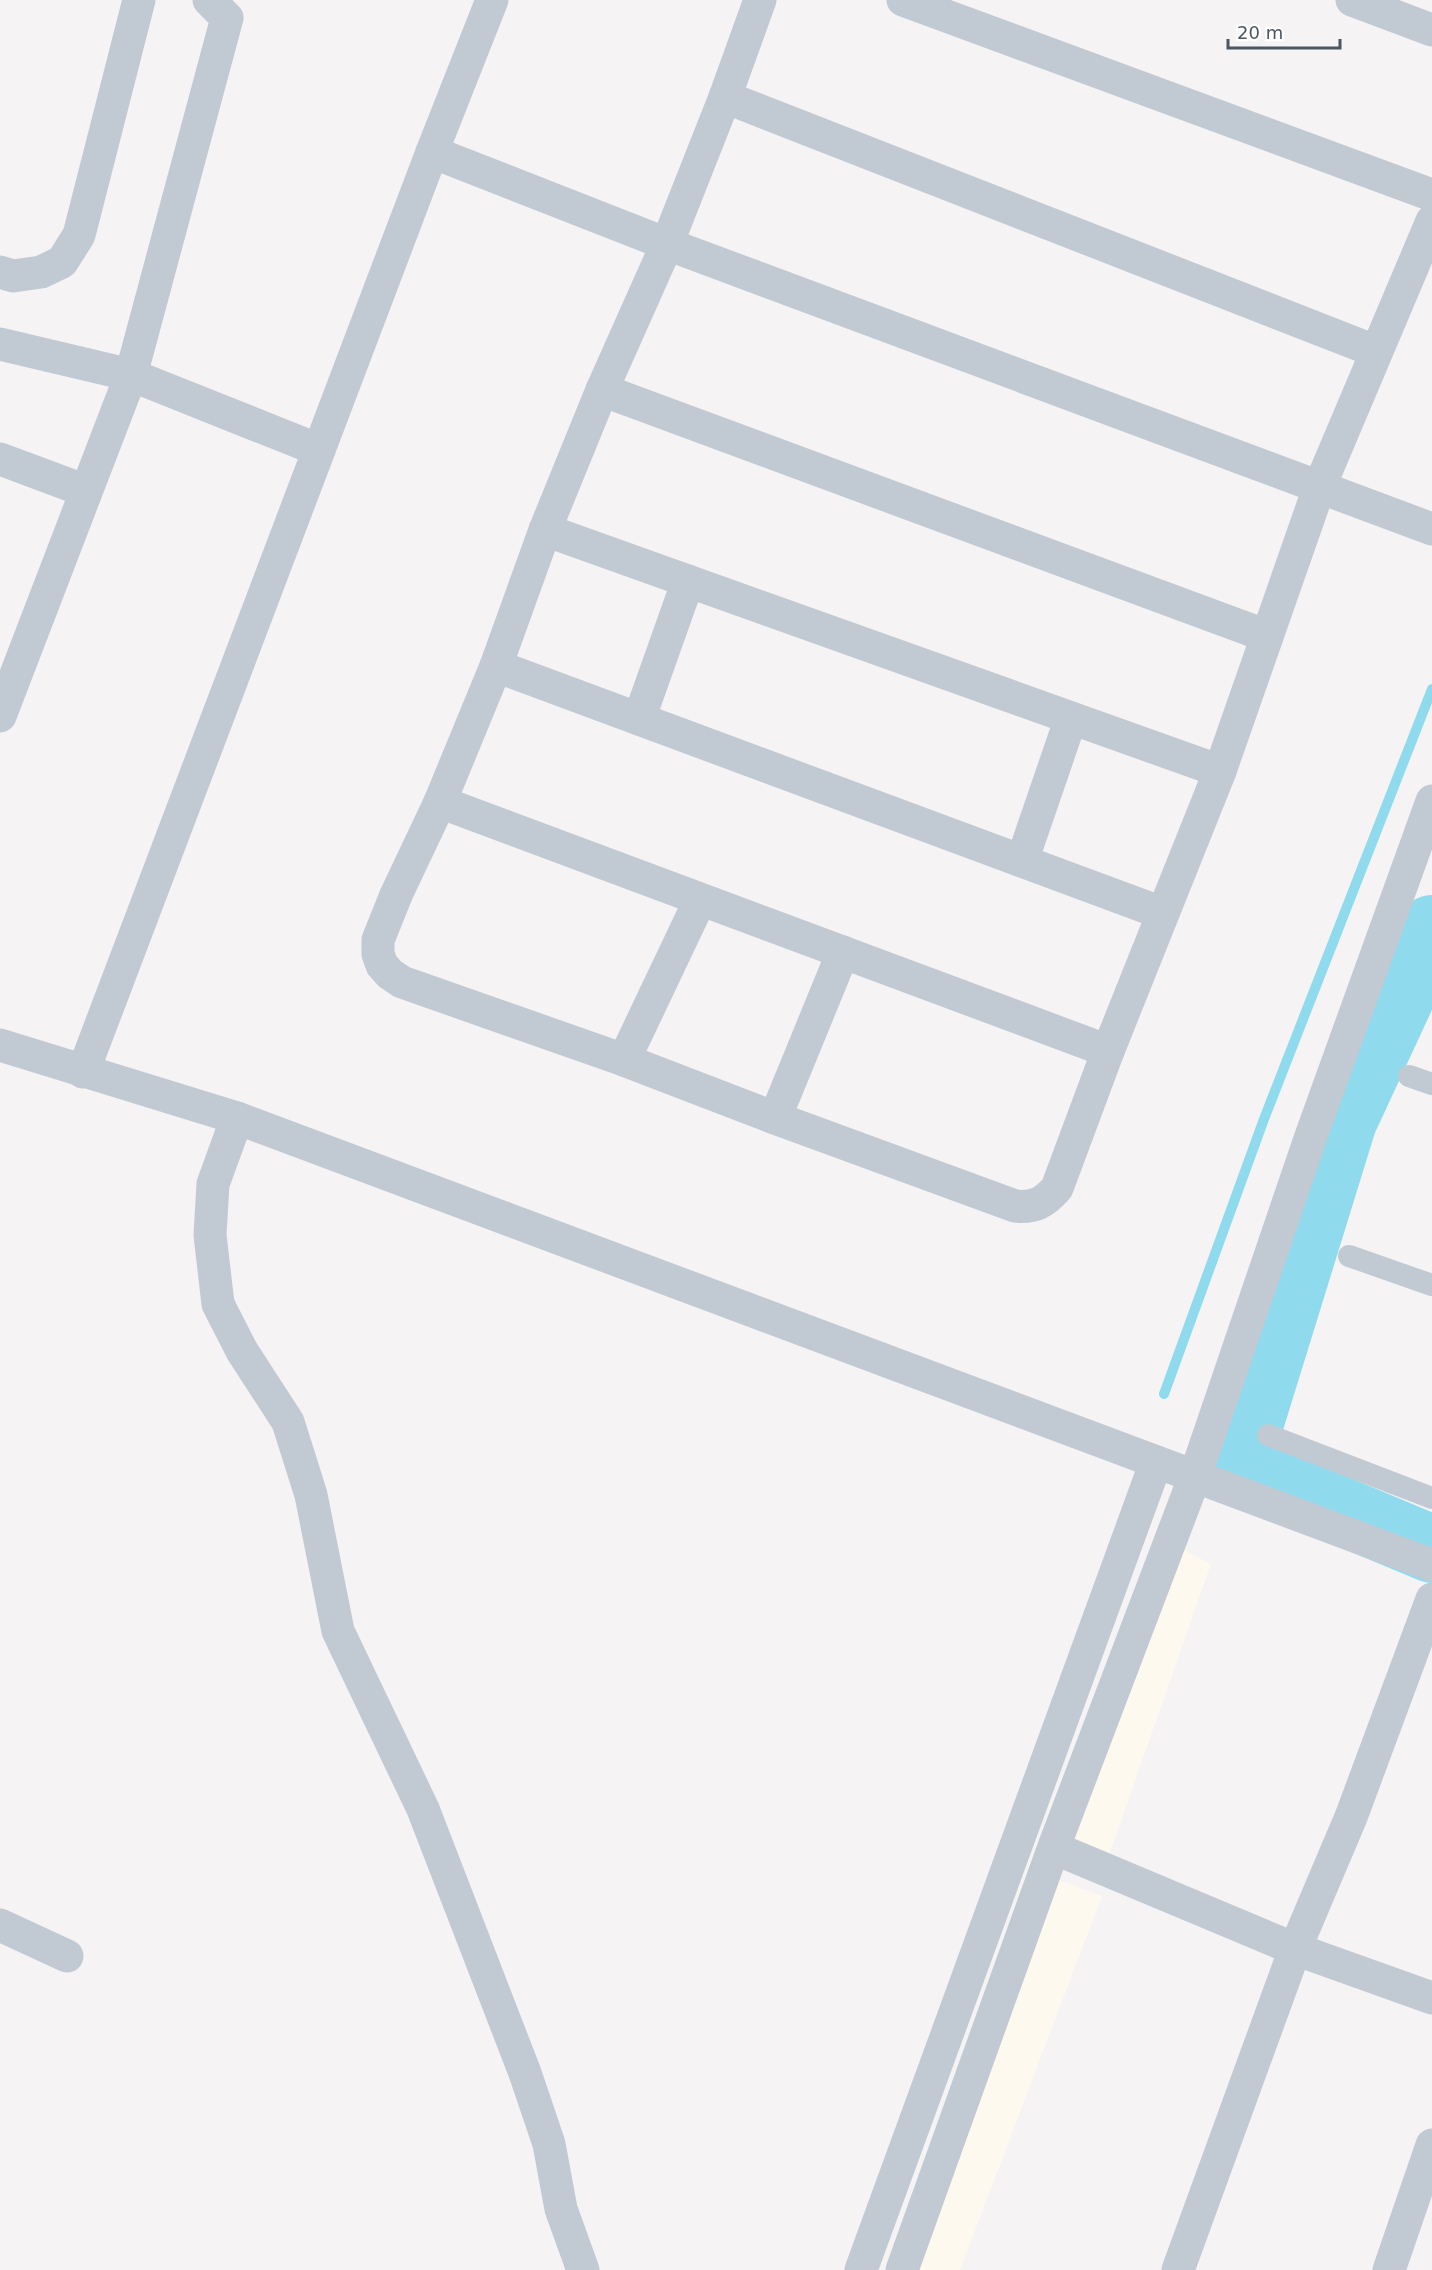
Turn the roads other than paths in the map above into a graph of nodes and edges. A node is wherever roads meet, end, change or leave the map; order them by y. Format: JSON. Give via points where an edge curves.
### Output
{"nodes":[{"id":1,"x":139,"y":0,"type":"edge"},
{"id":2,"x":209,"y":0,"type":"edge"},
{"id":3,"x":492,"y":0,"type":"edge"},
{"id":4,"x":760,"y":0,"type":"edge"},
{"id":5,"x":903,"y":0,"type":"edge"},
{"id":6,"x":1352,"y":0,"type":"edge"},
{"id":7,"x":1432,"y":30,"type":"edge"},
{"id":8,"x":725,"y":97,"type":"junction"},
{"id":9,"x":432,"y":153,"type":"junction"},
{"id":10,"x":1432,"y":195,"type":"edge"},
{"id":11,"x":1432,"y":221,"type":"edge"},
{"id":12,"x":667,"y":244,"type":"junction"},
{"id":13,"x":0,"y":272,"type":"edge"},
{"id":14,"x":0,"y":344,"type":"edge"},
{"id":15,"x":1375,"y":351,"type":"junction"},
{"id":16,"x":131,"y":375,"type":"junction"},
{"id":17,"x":602,"y":390,"type":"junction"},
{"id":18,"x":319,"y":450,"type":"junction"},
{"id":19,"x":0,"y":459,"type":"edge"},
{"id":20,"x":1319,"y":488,"type":"junction"},
{"id":21,"x":86,"y":491,"type":"junction"},
{"id":22,"x":1432,"y":529,"type":"edge"},
{"id":23,"x":545,"y":530,"type":"junction"},
{"id":24,"x":687,"y":581,"type":"junction"},
{"id":25,"x":1268,"y":636,"type":"junction"},
{"id":26,"x":496,"y":666,"type":"junction"},
{"id":27,"x":0,"y":717,"type":"edge"},
{"id":28,"x":1071,"y":718,"type":"junction"},
{"id":29,"x":639,"y":719,"type":"junction"},
{"id":30,"x":1220,"y":771,"type":"junction"},
{"id":31,"x":1432,"y":801,"type":"edge"},
{"id":32,"x":440,"y":802,"type":"junction"},
{"id":33,"x":1022,"y":861,"type":"junction"},
{"id":34,"x":700,"y":900,"type":"junction"},
{"id":35,"x":1162,"y":913,"type":"junction"},
{"id":36,"x":843,"y":952,"type":"junction"},
{"id":37,"x":0,"y":1045,"type":"edge"},
{"id":38,"x":1108,"y":1051,"type":"junction"},
{"id":39,"x":624,"y":1060,"type":"junction"},
{"id":40,"x":83,"y":1072,"type":"junction"},
{"id":41,"x":1409,"y":1076,"type":"dead end"},
{"id":42,"x":1432,"y":1084,"type":"edge"},
{"id":43,"x":237,"y":1118,"type":"junction"},
{"id":44,"x":775,"y":1118,"type":"junction"},
{"id":45,"x":1349,"y":1256,"type":"dead end"},
{"id":46,"x":1432,"y":1285,"type":"edge"},
{"id":47,"x":1268,"y":1435,"type":"dead end"},
{"id":48,"x":1156,"y":1462,"type":"junction"},
{"id":49,"x":1195,"y":1476,"type":"junction"},
{"id":50,"x":1432,"y":1498,"type":"edge"},
{"id":51,"x":1432,"y":1565,"type":"edge"},
{"id":52,"x":1432,"y":1599,"type":"edge"},
{"id":53,"x":1054,"y":1848,"type":"junction"},
{"id":54,"x":0,"y":1925,"type":"edge"},
{"id":55,"x":1294,"y":1949,"type":"junction"},
{"id":56,"x":67,"y":1956,"type":"dead end"},
{"id":57,"x":1432,"y":1998,"type":"edge"},
{"id":58,"x":1432,"y":2145,"type":"edge"},
{"id":59,"x":1422,"y":2205,"type":"edge"},
{"id":60,"x":583,"y":2270,"type":"edge"},
{"id":61,"x":861,"y":2270,"type":"edge"},
{"id":62,"x":902,"y":2270,"type":"edge"},
{"id":63,"x":1178,"y":2270,"type":"edge"},
{"id":64,"x":1389,"y":2270,"type":"edge"}],
"edges":[{"from":1,"to":13,"type":"street","via":[[80,235],[62,262],[41,272],[13,276]]},
{"from":2,"to":16,"type":"street","via":[[227,18]]},
{"from":3,"to":9,"type":"street"},
{"from":4,"to":8,"type":"street"},
{"from":5,"to":10,"type":"street"},
{"from":6,"to":7,"type":"street"},
{"from":8,"to":12,"type":"street"},
{"from":8,"to":15,"type":"street"},
{"from":9,"to":12,"type":"street"},
{"from":9,"to":18,"type":"street"},
{"from":11,"to":15,"type":"street"},
{"from":12,"to":17,"type":"street"},
{"from":12,"to":20,"type":"street"},
{"from":14,"to":16,"type":"street"},
{"from":15,"to":20,"type":"street"},
{"from":16,"to":18,"type":"street"},
{"from":16,"to":21,"type":"street"},
{"from":17,"to":23,"type":"street"},
{"from":17,"to":25,"type":"street"},
{"from":18,"to":40,"type":"street"},
{"from":19,"to":21,"type":"street"},
{"from":20,"to":22,"type":"street"},
{"from":20,"to":25,"type":"street"},
{"from":21,"to":27,"type":"street"},
{"from":23,"to":24,"type":"street"},
{"from":23,"to":26,"type":"street"},
{"from":24,"to":28,"type":"street"},
{"from":24,"to":29,"type":"street"},
{"from":25,"to":30,"type":"street"},
{"from":26,"to":29,"type":"street"},
{"from":26,"to":32,"type":"street"},
{"from":28,"to":30,"type":"street"},
{"from":28,"to":33,"type":"street"},
{"from":29,"to":33,"type":"street"},
{"from":30,"to":35,"type":"street"},
{"from":31,"to":49,"type":"street","via":[[1311,1136]]},
{"from":32,"to":34,"type":"street"},
{"from":32,"to":39,"type":"street","via":[[378,940],[382,965],[402,982]]},
{"from":33,"to":35,"type":"street"},
{"from":34,"to":36,"type":"street"},
{"from":34,"to":39,"type":"street"},
{"from":35,"to":38,"type":"street"},
{"from":36,"to":38,"type":"street"},
{"from":36,"to":44,"type":"street"},
{"from":37,"to":40,"type":"street"},
{"from":38,"to":44,"type":"street","via":[[1057,1188],[1038,1205],[1014,1206]]},
{"from":39,"to":44,"type":"street"},
{"from":40,"to":43,"type":"street"},
{"from":41,"to":42,"type":"lane"},
{"from":43,"to":48,"type":"street"},
{"from":43,"to":60,"type":"street","via":[[213,1184],[210,1235],[218,1304],[242,1351],[288,1422],[311,1494],[338,1631],[423,1809],[525,2073],[549,2144],[561,2209]]},
{"from":45,"to":46,"type":"lane"},
{"from":47,"to":50,"type":"lane"},
{"from":48,"to":49,"type":"street"},
{"from":48,"to":61,"type":"street"},
{"from":49,"to":51,"type":"street"},
{"from":49,"to":53,"type":"street"},
{"from":52,"to":55,"type":"street","via":[[1351,1817]]},
{"from":53,"to":55,"type":"street"},
{"from":53,"to":62,"type":"street"},
{"from":54,"to":56,"type":"street"},
{"from":55,"to":57,"type":"street"},
{"from":55,"to":63,"type":"street"},
{"from":58,"to":59,"type":"street"},
{"from":59,"to":64,"type":"street"}]}
